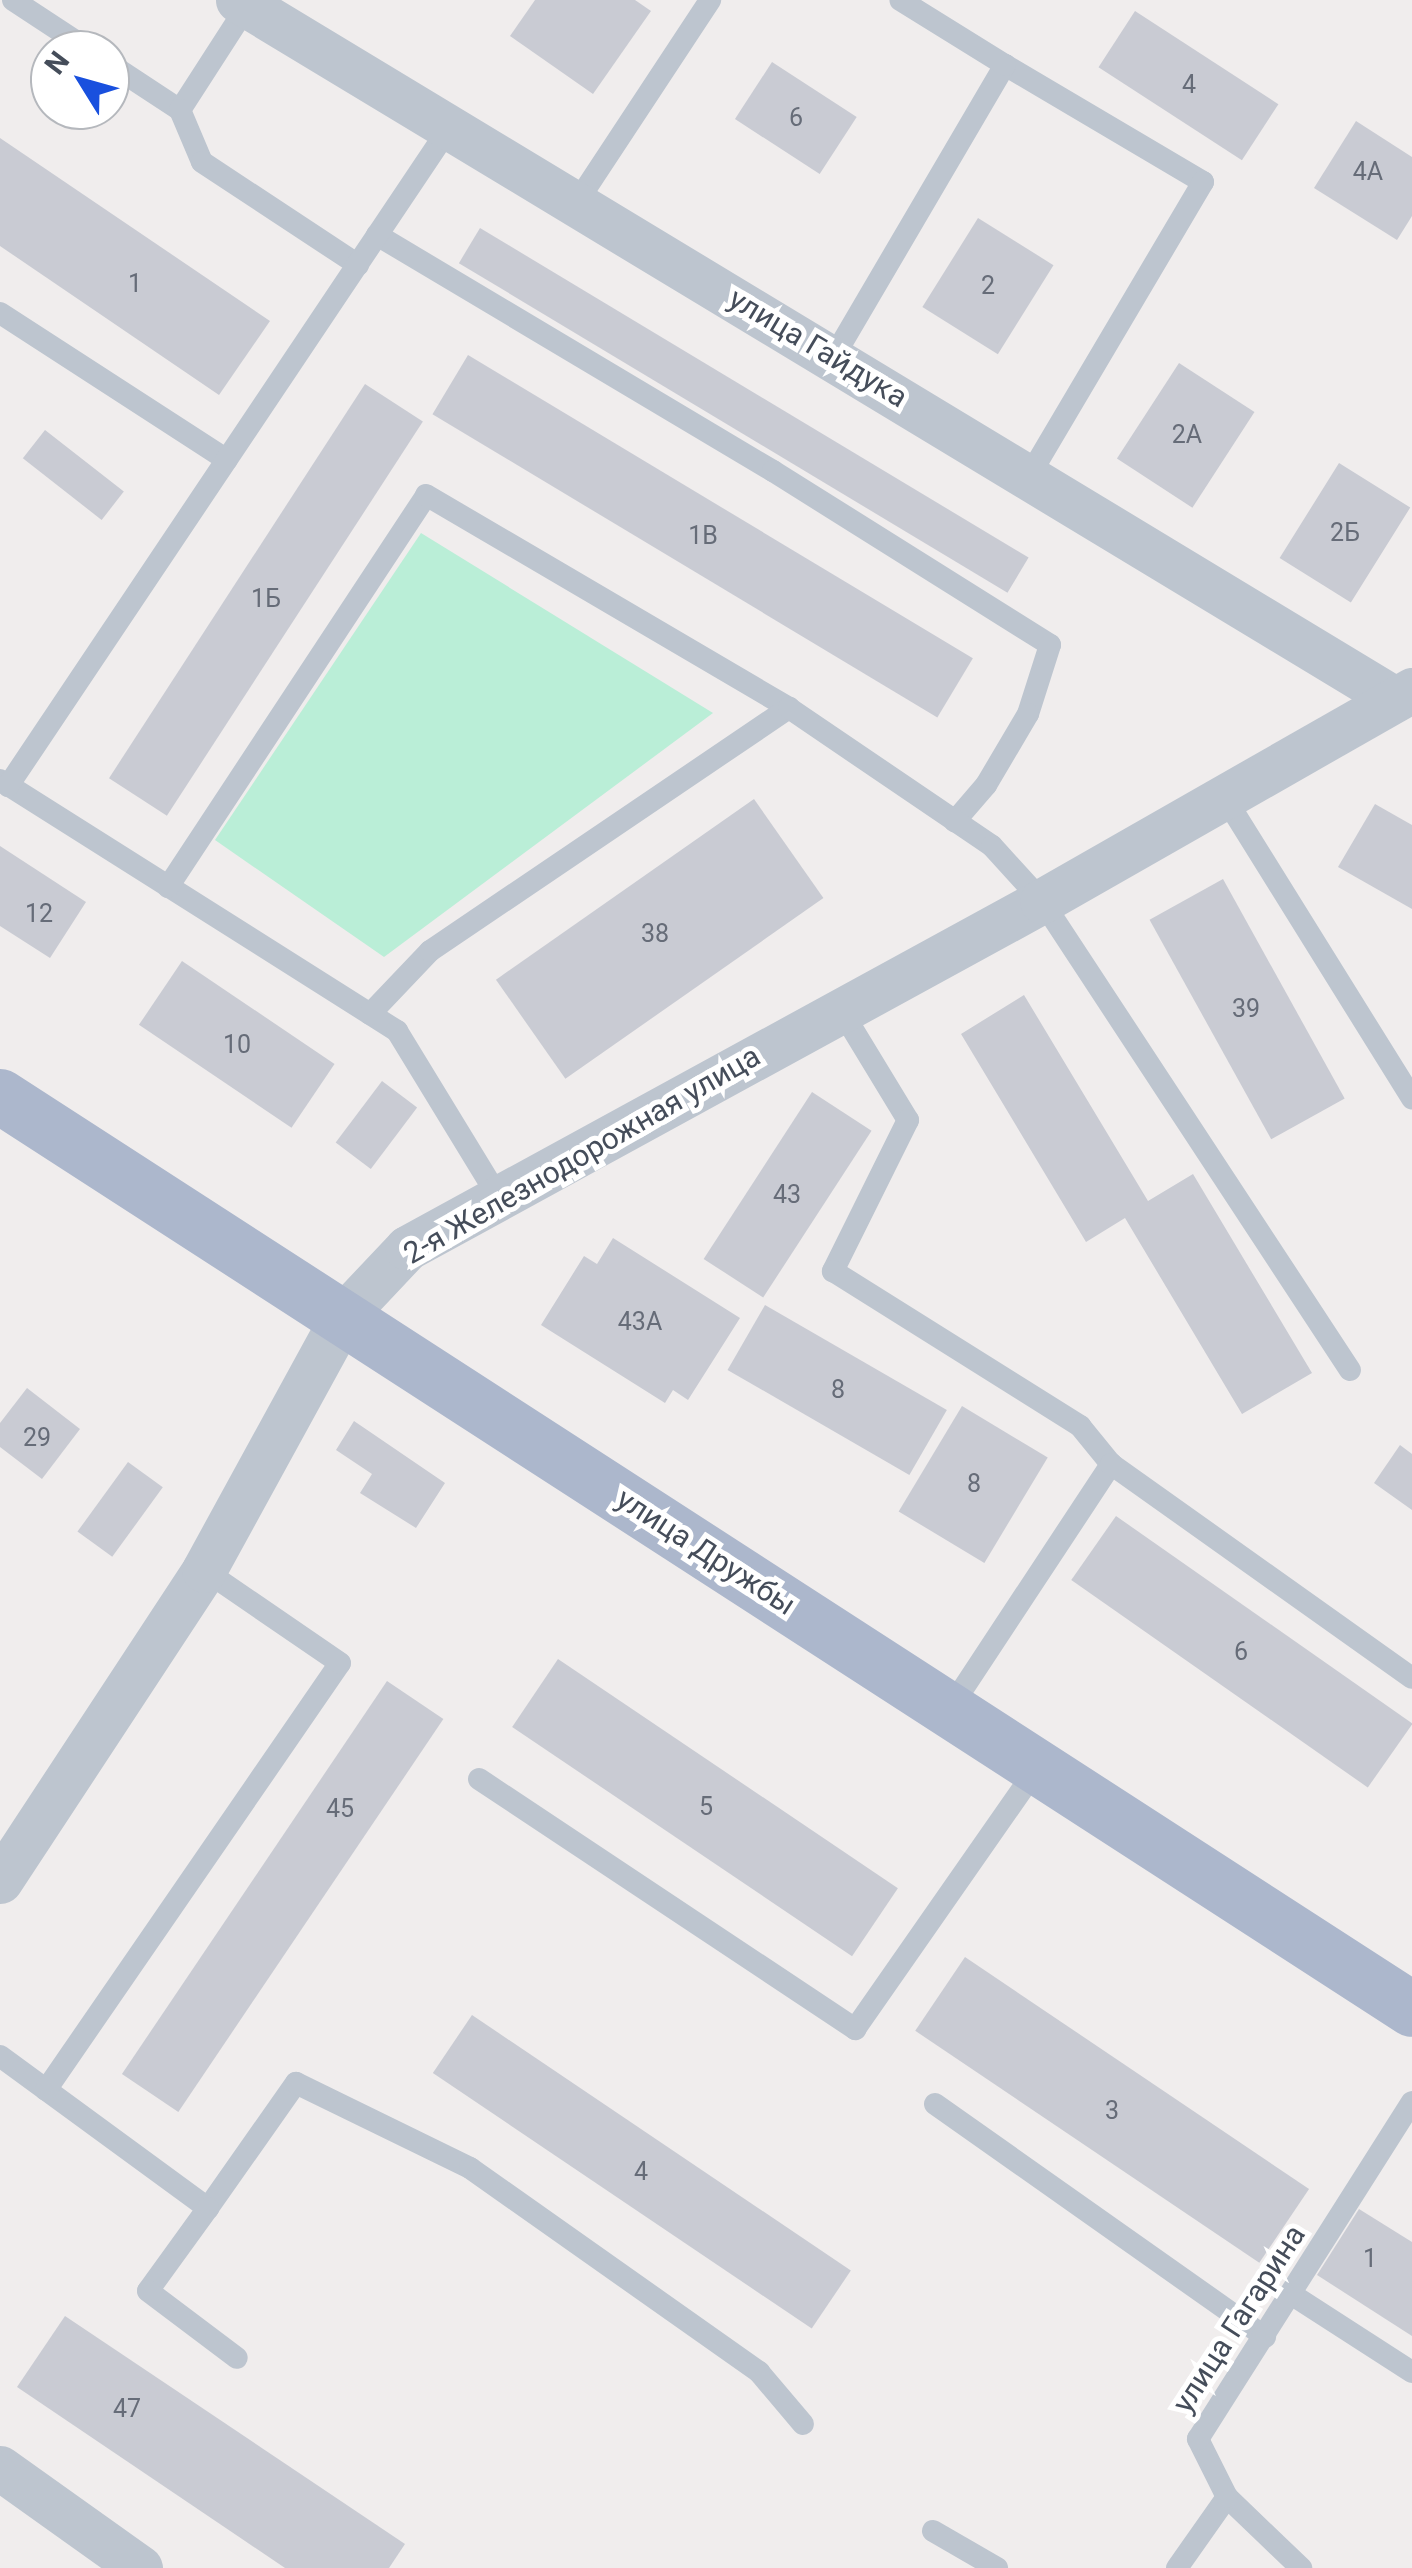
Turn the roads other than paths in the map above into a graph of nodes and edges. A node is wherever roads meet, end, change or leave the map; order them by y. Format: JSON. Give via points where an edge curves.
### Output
{"nodes":[{"id":1,"x":13,"y":0,"type":"edge"},
{"id":2,"x":710,"y":0,"type":"edge"},
{"id":3,"x":900,"y":0,"type":"edge"},
{"id":4,"x":242,"y":3,"type":"edge"},
{"id":5,"x":59,"y":30,"type":"edge"},
{"id":6,"x":1004,"y":65,"type":"junction"},
{"id":7,"x":130,"y":77,"type":"edge"},
{"id":8,"x":180,"y":110,"type":"junction"},
{"id":9,"x":449,"y":128,"type":"junction"},
{"id":10,"x":577,"y":202,"type":"junction"},
{"id":11,"x":378,"y":235,"type":"junction"},
{"id":12,"x":358,"y":265,"type":"junction"},
{"id":13,"x":0,"y":313,"type":"edge"},
{"id":14,"x":834,"y":358,"type":"junction"},
{"id":15,"x":226,"y":460,"type":"junction"},
{"id":16,"x":1028,"y":476,"type":"junction"},
{"id":17,"x":1406,"y":699,"type":"edge"},
{"id":18,"x":788,"y":708,"type":"junction"},
{"id":19,"x":4,"y":783,"type":"edge"},
{"id":20,"x":1226,"y":798,"type":"junction"},
{"id":21,"x":955,"y":820,"type":"junction"},
{"id":22,"x":168,"y":888,"type":"junction"},
{"id":23,"x":1042,"y":901,"type":"junction"},
{"id":24,"x":841,"y":1010,"type":"junction"},
{"id":25,"x":370,"y":1014,"type":"junction"},
{"id":26,"x":0,"y":1096,"type":"edge"},
{"id":27,"x":1412,"y":1099,"type":"edge"},
{"id":28,"x":499,"y":1198,"type":"junction"},
{"id":29,"x":343,"y":1316,"type":"junction"},
{"id":30,"x":1350,"y":1370,"type":"dead end"},
{"id":31,"x":1111,"y":1464,"type":"junction"},
{"id":32,"x":204,"y":1570,"type":"junction"},
{"id":33,"x":1412,"y":1678,"type":"edge"},
{"id":34,"x":949,"y":1710,"type":"junction"},
{"id":35,"x":1037,"y":1768,"type":"junction"},
{"id":36,"x":478,"y":1779,"type":"dead end"},
{"id":37,"x":0,"y":1881,"type":"edge"},
{"id":38,"x":1412,"y":2010,"type":"edge"},
{"id":39,"x":0,"y":2056,"type":"edge"},
{"id":40,"x":46,"y":2090,"type":"junction"},
{"id":41,"x":1412,"y":2102,"type":"edge"},
{"id":42,"x":935,"y":2104,"type":"dead end"},
{"id":43,"x":208,"y":2208,"type":"junction"},
{"id":44,"x":1291,"y":2294,"type":"junction"},
{"id":45,"x":1265,"y":2337,"type":"junction"},
{"id":46,"x":237,"y":2358,"type":"dead end"},
{"id":47,"x":1412,"y":2372,"type":"edge"},
{"id":48,"x":803,"y":2424,"type":"dead end"},
{"id":49,"x":0,"y":2468,"type":"edge"},
{"id":50,"x":1228,"y":2497,"type":"junction"},
{"id":51,"x":933,"y":2530,"type":"dead end"},
{"id":52,"x":140,"y":2568,"type":"edge"},
{"id":53,"x":997,"y":2568,"type":"edge"},
{"id":54,"x":1176,"y":2568,"type":"edge"},
{"id":55,"x":1300,"y":2568,"type":"edge"}],
"edges":[{"from":1,"to":5,"type":"lane"},
{"from":2,"to":10,"type":"lane"},
{"from":3,"to":6,"type":"lane"},
{"from":4,"to":8,"type":"lane"},
{"from":4,"to":9,"type":"street","name":"улица Гайдука"},
{"from":6,"to":14,"type":"lane"},
{"from":6,"to":16,"type":"lane","via":[[1202,182]]},
{"from":7,"to":8,"type":"lane"},
{"from":8,"to":12,"type":"lane","via":[[202,162]]},
{"from":9,"to":10,"type":"street","name":"улица Гайдука"},
{"from":9,"to":11,"type":"lane"},
{"from":10,"to":14,"type":"street","name":"улица Гайдука"},
{"from":11,"to":12,"type":"lane"},
{"from":11,"to":21,"type":"lane","via":[[1050,645],[1028,714],[986,785]]},
{"from":12,"to":15,"type":"lane"},
{"from":13,"to":15,"type":"lane"},
{"from":14,"to":16,"type":"street","name":"улица Гайдука"},
{"from":15,"to":19,"type":"lane"},
{"from":16,"to":17,"type":"street","name":"улица Гайдука"},
{"from":17,"to":20,"type":"street","name":"2-я Железнодорожная улица"},
{"from":18,"to":21,"type":"lane"},
{"from":18,"to":22,"type":"lane","via":[[426,495]]},
{"from":18,"to":25,"type":"lane","via":[[430,951]]},
{"from":19,"to":22,"type":"lane"},
{"from":20,"to":23,"type":"street","name":"2-я Железнодорожная улица"},
{"from":20,"to":27,"type":"lane"},
{"from":21,"to":23,"type":"lane","via":[[992,846]]},
{"from":22,"to":25,"type":"lane"},
{"from":23,"to":24,"type":"street","name":"2-я Железнодорожная улица"},
{"from":23,"to":30,"type":"lane"},
{"from":24,"to":28,"type":"street","name":"2-я Железнодорожная улица"},
{"from":24,"to":31,"type":"lane","via":[[908,1120],[833,1270],[1080,1426]]},
{"from":25,"to":28,"type":"lane","via":[[398,1031]]},
{"from":26,"to":29,"type":"main road","name":"улица Дружбы"},
{"from":28,"to":29,"type":"street","name":"2-я Железнодорожная улица","via":[[407,1248]]},
{"from":29,"to":32,"type":"street","name":"2-я Железнодорожная улица"},
{"from":29,"to":34,"type":"main road","name":"улица Дружбы"},
{"from":31,"to":33,"type":"lane"},
{"from":31,"to":34,"type":"lane"},
{"from":32,"to":37,"type":"street","name":"2-я Железнодорожная улица"},
{"from":32,"to":40,"type":"lane","via":[[340,1663]]},
{"from":34,"to":35,"type":"main road","name":"улица Дружбы"},
{"from":35,"to":36,"type":"lane","via":[[854,2029]]},
{"from":35,"to":38,"type":"main road","name":"улица Дружбы"},
{"from":39,"to":40,"type":"lane"},
{"from":40,"to":43,"type":"lane"},
{"from":41,"to":44,"type":"lane","name":"улица Гагарина"},
{"from":42,"to":45,"type":"lane"},
{"from":43,"to":46,"type":"lane","via":[[148,2290]]},
{"from":43,"to":48,"type":"lane","via":[[296,2083],[470,2168],[759,2372]]},
{"from":44,"to":45,"type":"lane","name":"улица Гагарина"},
{"from":44,"to":47,"type":"lane"},
{"from":45,"to":50,"type":"lane","name":"улица Гагарина","via":[[1198,2440]]},
{"from":49,"to":52,"type":"street"},
{"from":50,"to":54,"type":"lane"},
{"from":50,"to":55,"type":"lane"},
{"from":51,"to":53,"type":"lane"}]}
